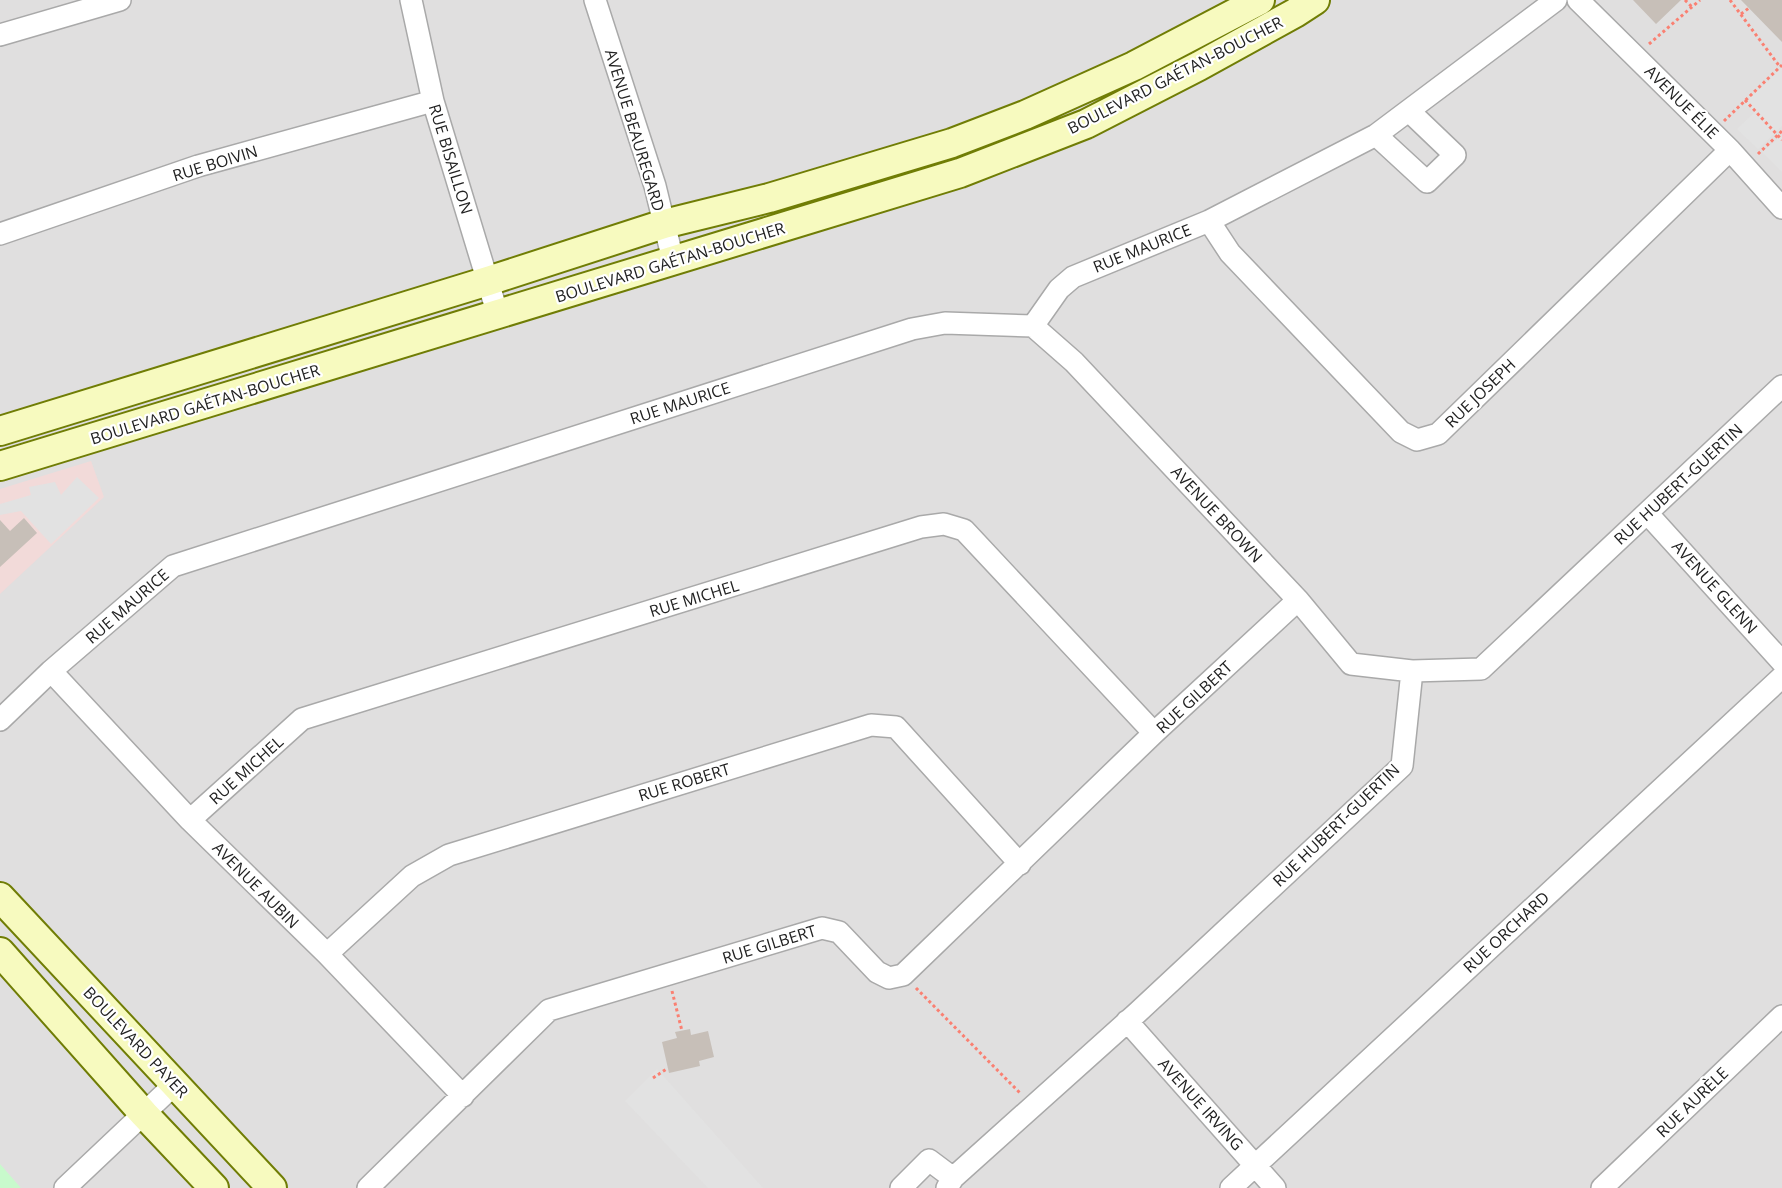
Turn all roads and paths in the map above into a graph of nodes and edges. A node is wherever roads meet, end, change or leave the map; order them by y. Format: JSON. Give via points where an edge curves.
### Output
{"nodes":[{"id":1,"x":120,"y":0,"type":"edge"},
{"id":2,"x":411,"y":0,"type":"edge"},
{"id":3,"x":594,"y":0,"type":"edge"},
{"id":4,"x":1260,"y":0,"type":"edge"},
{"id":5,"x":1316,"y":0,"type":"edge"},
{"id":6,"x":1556,"y":0,"type":"edge"},
{"id":7,"x":1578,"y":0,"type":"edge"},
{"id":8,"x":1685,"y":0,"type":"edge"},
{"id":9,"x":1700,"y":0,"type":"edge"},
{"id":10,"x":1730,"y":0,"type":"edge"},
{"id":11,"x":1692,"y":7,"type":"junction"},
{"id":12,"x":1749,"y":8,"type":"dead end"},
{"id":13,"x":1741,"y":14,"type":"junction"},
{"id":14,"x":0,"y":35,"type":"edge"},
{"id":15,"x":1635,"y":57,"type":"junction"},
{"id":16,"x":1781,"y":66,"type":"edge"},
{"id":17,"x":1745,"y":100,"type":"junction"},
{"id":18,"x":433,"y":101,"type":"junction"},
{"id":19,"x":1409,"y":111,"type":"junction"},
{"id":20,"x":1782,"y":130,"type":"edge"},
{"id":21,"x":1712,"y":133,"type":"junction"},
{"id":22,"x":1376,"y":135,"type":"junction"},
{"id":23,"x":1777,"y":135,"type":"junction"},
{"id":24,"x":1782,"y":140,"type":"edge"},
{"id":25,"x":1730,"y":150,"type":"junction"},
{"id":26,"x":1745,"y":167,"type":"junction"},
{"id":27,"x":1782,"y":208,"type":"edge"},
{"id":28,"x":1209,"y":221,"type":"junction"},
{"id":29,"x":664,"y":224,"type":"junction"},
{"id":30,"x":0,"y":234,"type":"edge"},
{"id":31,"x":673,"y":260,"type":"junction"},
{"id":32,"x":488,"y":281,"type":"junction"},
{"id":33,"x":498,"y":315,"type":"junction"},
{"id":34,"x":1033,"y":326,"type":"junction"},
{"id":35,"x":1782,"y":386,"type":"edge"},
{"id":36,"x":40,"y":418,"type":"junction"},
{"id":37,"x":0,"y":431,"type":"edge"},
{"id":38,"x":51,"y":451,"type":"junction"},
{"id":39,"x":0,"y":466,"type":"edge"},
{"id":40,"x":1647,"y":513,"type":"junction"},
{"id":41,"x":1298,"y":600,"type":"junction"},
{"id":42,"x":1782,"y":662,"type":"edge"},
{"id":43,"x":51,"y":671,"type":"junction"},
{"id":44,"x":1412,"y":671,"type":"junction"},
{"id":45,"x":1782,"y":677,"type":"edge"},
{"id":46,"x":0,"y":720,"type":"edge"},
{"id":47,"x":1155,"y":734,"type":"junction"},
{"id":48,"x":190,"y":820,"type":"junction"},
{"id":49,"x":1020,"y":864,"type":"junction"},
{"id":50,"x":0,"y":897,"type":"edge"},
{"id":51,"x":0,"y":952,"type":"edge"},
{"id":52,"x":327,"y":954,"type":"junction"},
{"id":53,"x":668,"y":975,"type":"junction"},
{"id":54,"x":903,"y":975,"type":"junction"},
{"id":55,"x":1782,"y":1016,"type":"edge"},
{"id":56,"x":1127,"y":1021,"type":"junction"},
{"id":57,"x":682,"y":1030,"type":"dead end"},
{"id":58,"x":668,"y":1068,"type":"dead end"},
{"id":59,"x":653,"y":1078,"type":"dead end"},
{"id":60,"x":175,"y":1084,"type":"junction"},
{"id":61,"x":463,"y":1096,"type":"junction"},
{"id":62,"x":1033,"y":1106,"type":"junction"},
{"id":63,"x":144,"y":1114,"type":"junction"},
{"id":64,"x":1256,"y":1165,"type":"junction"},
{"id":65,"x":950,"y":1183,"type":"edge"},
{"id":66,"x":65,"y":1188,"type":"edge"},
{"id":67,"x":214,"y":1188,"type":"edge"},
{"id":68,"x":272,"y":1188,"type":"edge"},
{"id":69,"x":368,"y":1188,"type":"edge"},
{"id":70,"x":901,"y":1188,"type":"edge"},
{"id":71,"x":1231,"y":1188,"type":"edge"},
{"id":72,"x":1275,"y":1188,"type":"edge"},
{"id":73,"x":1602,"y":1188,"type":"edge"}],
"edges":[{"from":1,"to":14,"type":"street"},
{"from":2,"to":18,"type":"street","name":"RUE BISAILLON"},
{"from":3,"to":29,"type":"street","name":"AVENUE BEAUREGARD"},
{"from":4,"to":29,"type":"main road","name":"BOULEVARD GAÉTAN-BOUCHER","via":[[1134,66],[952,143],[769,198]]},
{"from":5,"to":31,"type":"main road","name":"BOULEVARD GAÉTAN-BOUCHER","via":[[1086,124],[960,173]]},
{"from":6,"to":19,"type":"street","name":"RUE MAURICE"},
{"from":7,"to":15,"type":"street","name":"AVENUE ÉLIE"},
{"from":8,"to":11,"type":"path"},
{"from":9,"to":11,"type":"path"},
{"from":10,"to":13,"type":"path"},
{"from":11,"to":15,"type":"path"},
{"from":12,"to":13,"type":"path"},
{"from":13,"to":16,"type":"path"},
{"from":15,"to":21,"type":"street","name":"AVENUE ÉLIE"},
{"from":16,"to":17,"type":"path"},
{"from":17,"to":21,"type":"path"},
{"from":17,"to":23,"type":"path"},
{"from":18,"to":30,"type":"street","name":"RUE BOIVIN","via":[[198,166]]},
{"from":18,"to":32,"type":"street","name":"RUE BISAILLON"},
{"from":19,"to":22,"type":"street","name":"RUE MAURICE"},
{"from":19,"to":22,"type":"street","via":[[1455,155],[1427,182]]},
{"from":20,"to":23,"type":"path"},
{"from":21,"to":25,"type":"street","name":"AVENUE ÉLIE"},
{"from":22,"to":28,"type":"street","name":"RUE MAURICE"},
{"from":23,"to":24,"type":"path"},
{"from":23,"to":26,"type":"path"},
{"from":25,"to":26,"type":"street","name":"AVENUE ÉLIE"},
{"from":25,"to":28,"type":"street","name":"RUE JOSEPH","via":[[1438,434],[1417,440],[1401,432],[1230,254]]},
{"from":26,"to":27,"type":"street","name":"AVENUE ÉLIE"},
{"from":28,"to":34,"type":"street","name":"RUE MAURICE","via":[[1073,277],[1059,289]]},
{"from":29,"to":31,"type":"street","name":"AVENUE BEAUREGARD"},
{"from":29,"to":32,"type":"main road","name":"BOULEVARD GAÉTAN-BOUCHER"},
{"from":31,"to":33,"type":"main road","name":"BOULEVARD GAÉTAN-BOUCHER"},
{"from":32,"to":33,"type":"street","name":"RUE BISAILLON"},
{"from":32,"to":36,"type":"main road","name":"BOULEVARD GAÉTAN-BOUCHER"},
{"from":33,"to":38,"type":"main road","name":"BOULEVARD GAÉTAN-BOUCHER"},
{"from":34,"to":41,"type":"street","name":"AVENUE BROWN","via":[[1074,362]]},
{"from":34,"to":43,"type":"street","name":"RUE MAURICE","via":[[945,323],[912,329],[173,566]]},
{"from":35,"to":40,"type":"street","name":"RUE HUBERT-GUERTIN"},
{"from":36,"to":37,"type":"main road","name":"BOULEVARD GAÉTAN-BOUCHER"},
{"from":36,"to":38,"type":"main road"},
{"from":38,"to":39,"type":"main road","name":"BOULEVARD GAÉTAN-BOUCHER"},
{"from":40,"to":42,"type":"street","name":"AVENUE GLENN"},
{"from":40,"to":44,"type":"street","name":"RUE HUBERT-GUERTIN","via":[[1481,669]]},
{"from":41,"to":44,"type":"street","name":"AVENUE BROWN","via":[[1351,664]]},
{"from":41,"to":47,"type":"street","name":"RUE GILBERT"},
{"from":43,"to":46,"type":"street","name":"RUE MAURICE"},
{"from":43,"to":48,"type":"street","name":"AVENUE AUBIN"},
{"from":44,"to":56,"type":"street","name":"RUE HUBERT-GUERTIN","via":[[1402,765]]},
{"from":45,"to":64,"type":"street","name":"RUE ORCHARD"},
{"from":47,"to":48,"type":"street","name":"RUE MICHEL","via":[[964,530],[944,524],[921,527],[302,719]]},
{"from":47,"to":49,"type":"street","name":"RUE GILBERT"},
{"from":48,"to":52,"type":"street","name":"AVENUE AUBIN"},
{"from":49,"to":52,"type":"street","name":"RUE ROBERT","via":[[896,727],[871,724],[449,855],[412,876]]},
{"from":49,"to":54,"type":"street","name":"RUE GILBERT"},
{"from":50,"to":60,"type":"main road","name":"BOULEVARD PAYER"},
{"from":51,"to":63,"type":"main road"},
{"from":52,"to":61,"type":"street","name":"AVENUE AUBIN"},
{"from":53,"to":54,"type":"street","name":"RUE GILBERT","via":[[822,928],[839,932],[877,972],[889,978]]},
{"from":53,"to":57,"type":"path"},
{"from":53,"to":61,"type":"street","name":"RUE GILBERT","via":[[549,1010]]},
{"from":54,"to":62,"type":"path"},
{"from":55,"to":73,"type":"street","name":"RUE AURÈLE"},
{"from":56,"to":62,"type":"street","name":"RUE HUBERT-GUERTIN"},
{"from":56,"to":64,"type":"street","name":"AVENUE IRVING"},
{"from":58,"to":59,"type":"path"},
{"from":60,"to":63,"type":"street"},
{"from":60,"to":68,"type":"main road","name":"BOULEVARD PAYER"},
{"from":61,"to":69,"type":"street","name":"RUE GILBERT"},
{"from":62,"to":65,"type":"street","name":"RUE HUBERT-GUERTIN"},
{"from":63,"to":66,"type":"street"},
{"from":63,"to":67,"type":"main road"},
{"from":64,"to":71,"type":"street","name":"RUE ORCHARD"},
{"from":64,"to":72,"type":"street","name":"AVENUE IRVING"},
{"from":65,"to":70,"type":"street","name":"RUE HUBERT-GUERTIN","via":[[929,1161]]}]}
